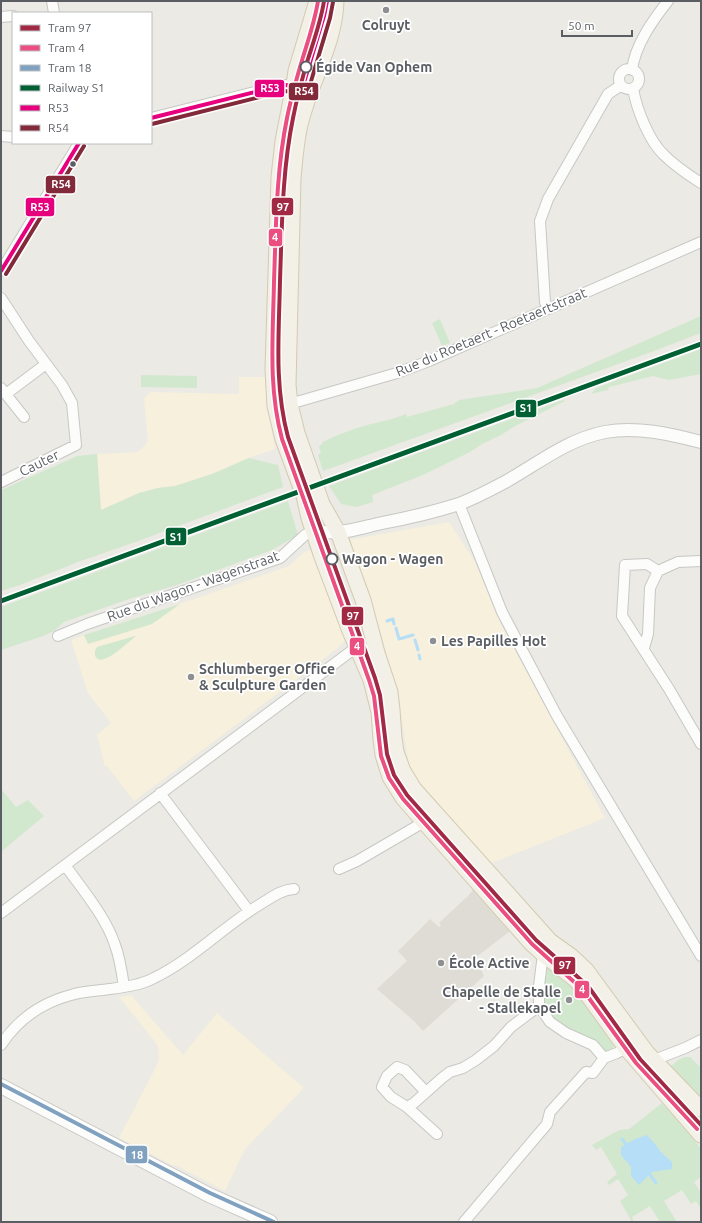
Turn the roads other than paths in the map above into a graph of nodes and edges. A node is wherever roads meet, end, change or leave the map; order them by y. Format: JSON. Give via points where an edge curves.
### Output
{"nodes":[{"id":1,"x":52,"y":1,"type":"edge"},
{"id":2,"x":317,"y":1,"type":"edge"},
{"id":3,"x":336,"y":1,"type":"edge"},
{"id":4,"x":668,"y":1,"type":"edge"},
{"id":5,"x":54,"y":12,"type":"edge"},
{"id":6,"x":12,"y":16,"type":"edge"},
{"id":7,"x":1,"y":17,"type":"edge"},
{"id":8,"x":632,"y":70,"type":"junction"},
{"id":9,"x":294,"y":85,"type":"junction"},
{"id":10,"x":620,"y":86,"type":"junction"},
{"id":11,"x":312,"y":87,"type":"junction"},
{"id":12,"x":632,"y":89,"type":"junction"},
{"id":13,"x":152,"y":118,"type":"edge"},
{"id":14,"x":1,"y":136,"type":"edge"},
{"id":15,"x":12,"y":137,"type":"edge"},
{"id":16,"x":78,"y":144,"type":"edge"},
{"id":17,"x":701,"y":183,"type":"edge"},
{"id":18,"x":701,"y":242,"type":"edge"},
{"id":19,"x":1,"y":271,"type":"edge"},
{"id":20,"x":1,"y":298,"type":"edge"},
{"id":21,"x":548,"y":309,"type":"junction"},
{"id":22,"x":46,"y":364,"type":"junction"},
{"id":23,"x":4,"y":391,"type":"edge"},
{"id":24,"x":290,"y":404,"type":"junction"},
{"id":25,"x":275,"y":406,"type":"junction"},
{"id":26,"x":24,"y":417,"type":"dead end"},
{"id":27,"x":701,"y":442,"type":"edge"},
{"id":28,"x":1,"y":482,"type":"edge"},
{"id":29,"x":459,"y":504,"type":"junction"},
{"id":30,"x":325,"y":532,"type":"junction"},
{"id":31,"x":701,"y":561,"type":"edge"},
{"id":32,"x":658,"y":571,"type":"junction"},
{"id":33,"x":58,"y":636,"type":"dead end"},
{"id":34,"x":644,"y":648,"type":"junction"},
{"id":35,"x":358,"y":649,"type":"junction"},
{"id":36,"x":377,"y":653,"type":"junction"},
{"id":37,"x":701,"y":744,"type":"edge"},
{"id":38,"x":160,"y":793,"type":"junction"},
{"id":39,"x":424,"y":822,"type":"junction"},
{"id":40,"x":65,"y":865,"type":"junction"},
{"id":41,"x":339,"y":869,"type":"dead end"},
{"id":42,"x":294,"y":888,"type":"dead end"},
{"id":43,"x":249,"y":911,"type":"junction"},
{"id":44,"x":1,"y":913,"type":"edge"},
{"id":45,"x":699,"y":950,"type":"edge"},
{"id":46,"x":542,"y":954,"type":"junction"},
{"id":47,"x":124,"y":987,"type":"junction"},
{"id":48,"x":539,"y":1006,"type":"junction"},
{"id":49,"x":701,"y":1040,"type":"edge"},
{"id":50,"x":1,"y":1045,"type":"edge"},
{"id":51,"x":626,"y":1048,"type":"junction"},
{"id":52,"x":604,"y":1058,"type":"junction"},
{"id":53,"x":654,"y":1060,"type":"junction"},
{"id":54,"x":1,"y":1086,"type":"edge"},
{"id":55,"x":426,"y":1092,"type":"junction"},
{"id":56,"x":407,"y":1107,"type":"junction"},
{"id":57,"x":701,"y":1109,"type":"edge"},
{"id":58,"x":437,"y":1134,"type":"dead end"},
{"id":59,"x":701,"y":1135,"type":"edge"},
{"id":60,"x":270,"y":1222,"type":"edge"},
{"id":61,"x":464,"y":1222,"type":"edge"}],
"edges":[{"from":1,"to":5,"type":"street"},
{"from":2,"to":9,"type":"main road"},
{"from":3,"to":11,"type":"main road","via":[[331,35]]},
{"from":4,"to":8,"type":"street","via":[[645,35]]},
{"from":6,"to":7,"type":"street"},
{"from":8,"to":10,"type":"street","via":[[621,72],[618,77]]},
{"from":8,"to":12,"type":"street","via":[[638,75],[639,80]]},
{"from":9,"to":11,"type":"street"},
{"from":9,"to":13,"type":"street","via":[[283,84]]},
{"from":9,"to":25,"type":"main road","via":[[278,177],[273,369]]},
{"from":10,"to":12,"type":"street","via":[[626,90]]},
{"from":10,"to":21,"type":"street","via":[[608,94],[548,199],[540,221],[545,302]]},
{"from":11,"to":24,"type":"main road","via":[[301,120],[293,178],[288,369]]},
{"from":12,"to":17,"type":"street","via":[[648,134],[664,155]]},
{"from":14,"to":15,"type":"street"},
{"from":16,"to":19,"type":"street"},
{"from":18,"to":21,"type":"street","name":"Rue du Roetaert - Roetaertstraat"},
{"from":20,"to":22,"type":"street"},
{"from":21,"to":24,"type":"street","name":"Rue du Roetaert - Roetaertstraat","via":[[397,373]]},
{"from":22,"to":23,"type":"street"},
{"from":22,"to":28,"type":"street","name":"Cauter","via":[[72,404],[76,445]]},
{"from":23,"to":26,"type":"street"},
{"from":24,"to":25,"type":"street","name":"Rue du Roetaert - Roetaertstraat"},
{"from":24,"to":30,"type":"main road","via":[[297,433],[322,504]]},
{"from":25,"to":30,"type":"main road","via":[[307,512]]},
{"from":27,"to":29,"type":"street","via":[[645,430],[607,432],[585,437],[570,443],[507,481]]},
{"from":29,"to":30,"type":"street","via":[[401,519]]},
{"from":29,"to":45,"type":"street","via":[[502,612],[557,716]]},
{"from":30,"to":33,"type":"street","name":"Rue du Wagon - Wagenstraat","via":[[304,535],[280,558]]},
{"from":30,"to":35,"type":"main road","via":[[321,554]]},
{"from":30,"to":36,"type":"main road","via":[[363,600]]},
{"from":31,"to":32,"type":"street","via":[[678,562]]},
{"from":32,"to":34,"type":"street","via":[[650,588],[648,634]]},
{"from":32,"to":34,"type":"street","via":[[647,564],[625,565],[622,616]]},
{"from":34,"to":37,"type":"street"},
{"from":35,"to":36,"type":"street"},
{"from":35,"to":38,"type":"street","via":[[350,652]]},
{"from":35,"to":39,"type":"main road","via":[[376,696],[383,755],[390,777],[403,798]]},
{"from":36,"to":53,"type":"main road","via":[[390,692],[396,752],[402,771],[414,789],[550,941],[586,970]]},
{"from":38,"to":40,"type":"street"},
{"from":38,"to":43,"type":"street"},
{"from":39,"to":41,"type":"street","via":[[358,861]]},
{"from":39,"to":46,"type":"main road"},
{"from":40,"to":44,"type":"street"},
{"from":40,"to":47,"type":"street","via":[[107,928],[115,945]]},
{"from":42,"to":43,"type":"street","via":[[284,890]]},
{"from":43,"to":47,"type":"street","via":[[170,970],[152,979]]},
{"from":46,"to":48,"type":"street"},
{"from":46,"to":51,"type":"main road","via":[[576,980]]},
{"from":47,"to":50,"type":"street","via":[[72,994],[54,1000],[21,1020]]},
{"from":48,"to":52,"type":"street","via":[[550,1022],[566,1033],[593,1045]]},
{"from":48,"to":55,"type":"street","via":[[511,1027],[494,1046],[463,1068],[450,1072]]},
{"from":49,"to":53,"type":"street"},
{"from":51,"to":52,"type":"street"},
{"from":51,"to":59,"type":"main road"},
{"from":52,"to":61,"type":"street","via":[[593,1073],[586,1072],[550,1112],[547,1124]]},
{"from":53,"to":57,"type":"main road"},
{"from":54,"to":60,"type":"main road","via":[[209,1195]]},
{"from":55,"to":56,"type":"street"},
{"from":55,"to":56,"type":"street","via":[[405,1070],[397,1067],[387,1076],[382,1087],[391,1097]]},
{"from":56,"to":58,"type":"street"}]}
